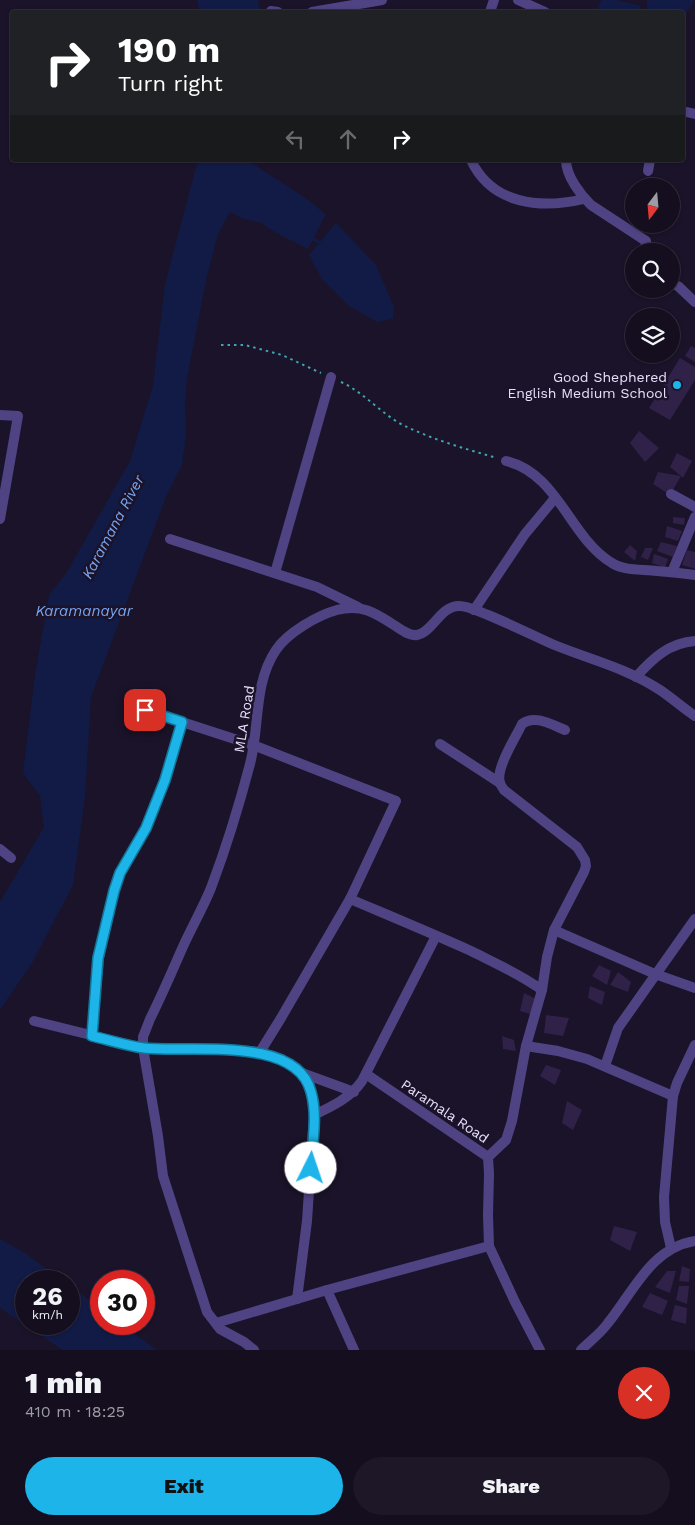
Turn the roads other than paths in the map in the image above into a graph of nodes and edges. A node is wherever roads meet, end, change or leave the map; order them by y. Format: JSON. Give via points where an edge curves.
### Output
{"nodes":[{"id":1,"x":382,"y":0,"type":"edge"},
{"id":2,"x":518,"y":0,"type":"edge"},
{"id":3,"x":324,"y":10,"type":"edge"},
{"id":4,"x":540,"y":10,"type":"edge"},
{"id":5,"x":472,"y":162,"type":"edge"},
{"id":6,"x":566,"y":162,"type":"edge"},
{"id":7,"x":650,"y":162,"type":"edge"},
{"id":8,"x":648,"y":171,"type":"dead end"},
{"id":9,"x":584,"y":199,"type":"junction"},
{"id":10,"x":646,"y":243,"type":"edge"},
{"id":11,"x":680,"y":288,"type":"edge"},
{"id":12,"x":695,"y":302,"type":"edge"},
{"id":13,"x":332,"y":377,"type":"road end"},
{"id":14,"x":0,"y":415,"type":"edge"},
{"id":15,"x":506,"y":461,"type":"road end"},
{"id":16,"x":671,"y":494,"type":"dead end"},
{"id":17,"x":555,"y":498,"type":"junction"},
{"id":18,"x":695,"y":507,"type":"edge"},
{"id":19,"x":695,"y":517,"type":"edge"},
{"id":20,"x":0,"y":519,"type":"edge"},
{"id":21,"x":170,"y":539,"type":"dead end"},
{"id":22,"x":672,"y":572,"type":"junction"},
{"id":23,"x":275,"y":573,"type":"junction"},
{"id":24,"x":695,"y":575,"type":"edge"},
{"id":25,"x":358,"y":607,"type":"junction"},
{"id":26,"x":474,"y":610,"type":"junction"},
{"id":27,"x":695,"y":641,"type":"edge"},
{"id":28,"x":636,"y":677,"type":"junction"},
{"id":29,"x":145,"y":710,"type":"dead end"},
{"id":30,"x":695,"y":716,"type":"edge"},
{"id":31,"x":182,"y":722,"type":"junction"},
{"id":32,"x":565,"y":730,"type":"dead end"},
{"id":33,"x":440,"y":744,"type":"dead end"},
{"id":34,"x":253,"y":745,"type":"junction"},
{"id":35,"x":500,"y":783,"type":"junction"},
{"id":36,"x":0,"y":850,"type":"edge"},
{"id":37,"x":11,"y":858,"type":"dead end"},
{"id":38,"x":350,"y":900,"type":"junction"},
{"id":39,"x":695,"y":919,"type":"edge"},
{"id":40,"x":554,"y":930,"type":"junction"},
{"id":41,"x":436,"y":936,"type":"junction"},
{"id":42,"x":655,"y":974,"type":"junction"},
{"id":43,"x":693,"y":984,"type":"edge"},
{"id":44,"x":542,"y":990,"type":"junction"},
{"id":45,"x":34,"y":1022,"type":"dead end"},
{"id":46,"x":92,"y":1036,"type":"junction"},
{"id":47,"x":695,"y":1044,"type":"edge"},
{"id":48,"x":526,"y":1046,"type":"junction"},
{"id":49,"x":143,"y":1048,"type":"junction"},
{"id":50,"x":260,"y":1052,"type":"junction"},
{"id":51,"x":605,"y":1066,"type":"junction"},
{"id":52,"x":302,"y":1073,"type":"junction"},
{"id":53,"x":366,"y":1074,"type":"junction"},
{"id":54,"x":354,"y":1092,"type":"junction"},
{"id":55,"x":674,"y":1096,"type":"junction"},
{"id":56,"x":314,"y":1115,"type":"junction"},
{"id":57,"x":488,"y":1157,"type":"junction"},
{"id":58,"x":695,"y":1241,"type":"edge"},
{"id":59,"x":489,"y":1246,"type":"junction"},
{"id":60,"x":671,"y":1248,"type":"junction"},
{"id":61,"x":327,"y":1290,"type":"junction"},
{"id":62,"x":297,"y":1299,"type":"junction"},
{"id":63,"x":216,"y":1323,"type":"junction"},
{"id":64,"x":254,"y":1350,"type":"edge"},
{"id":65,"x":354,"y":1350,"type":"edge"},
{"id":66,"x":540,"y":1350,"type":"edge"},
{"id":67,"x":581,"y":1350,"type":"edge"}],
"edges":[{"from":1,"to":3,"type":"street"},
{"from":2,"to":4,"type":"street"},
{"from":5,"to":9,"type":"street","via":[[488,185],[510,197],[545,203]]},
{"from":6,"to":9,"type":"street","via":[[566,170]]},
{"from":7,"to":8,"type":"street"},
{"from":9,"to":10,"type":"street","via":[[646,240]]},
{"from":11,"to":12,"type":"street"},
{"from":13,"to":23,"type":"street"},
{"from":14,"to":20,"type":"street","via":[[18,416]]},
{"from":15,"to":17,"type":"street","via":[[528,469]]},
{"from":16,"to":18,"type":"street"},
{"from":17,"to":22,"type":"street","via":[[592,547],[613,564]]},
{"from":17,"to":26,"type":"street","via":[[525,534]]},
{"from":19,"to":22,"type":"street"},
{"from":21,"to":23,"type":"street"},
{"from":22,"to":24,"type":"street"},
{"from":23,"to":25,"type":"street","via":[[317,587]]},
{"from":25,"to":26,"type":"street","via":[[378,614],[404,632],[416,635],[452,607]]},
{"from":25,"to":34,"type":"street","name":"MLA Road","via":[[324,614],[289,636],[277,648],[268,663],[259,697]]},
{"from":26,"to":28,"type":"street"},
{"from":27,"to":28,"type":"street","via":[[670,647],[658,654]]},
{"from":28,"to":30,"type":"street"},
{"from":29,"to":31,"type":"street"},
{"from":31,"to":34,"type":"street"},
{"from":31,"to":46,"type":"street","via":[[165,780],[146,828],[120,873],[114,891],[98,958]]},
{"from":32,"to":35,"type":"street","via":[[539,720],[522,724],[504,762]]},
{"from":33,"to":35,"type":"street"},
{"from":34,"to":38,"type":"street","via":[[396,801]]},
{"from":34,"to":49,"type":"street","name":"MLA Road","via":[[235,817],[210,890],[150,1019],[143,1037]]},
{"from":35,"to":40,"type":"street","via":[[504,790],[577,847],[586,860],[584,872]]},
{"from":36,"to":37,"type":"street"},
{"from":38,"to":41,"type":"street"},
{"from":38,"to":50,"type":"street"},
{"from":39,"to":42,"type":"street"},
{"from":40,"to":42,"type":"street"},
{"from":40,"to":44,"type":"street"},
{"from":41,"to":44,"type":"street","via":[[524,977]]},
{"from":41,"to":53,"type":"street"},
{"from":42,"to":43,"type":"street"},
{"from":42,"to":51,"type":"street","via":[[618,1028]]},
{"from":44,"to":48,"type":"street"},
{"from":45,"to":46,"type":"street"},
{"from":46,"to":49,"type":"street"},
{"from":47,"to":55,"type":"street"},
{"from":48,"to":51,"type":"street","via":[[558,1050]]},
{"from":48,"to":57,"type":"street","via":[[506,1140]]},
{"from":49,"to":50,"type":"street"},
{"from":49,"to":63,"type":"street","name":"MLA Road","via":[[163,1176],[207,1312]]},
{"from":50,"to":52,"type":"street","via":[[282,1059]]},
{"from":51,"to":55,"type":"street"},
{"from":52,"to":54,"type":"street"},
{"from":52,"to":56,"type":"street","via":[[311,1091]]},
{"from":53,"to":54,"type":"street"},
{"from":53,"to":57,"type":"street","name":"Paramala Road"},
{"from":54,"to":56,"type":"street"},
{"from":55,"to":60,"type":"street","via":[[664,1197]]},
{"from":56,"to":62,"type":"street","via":[[307,1221]]},
{"from":57,"to":59,"type":"street","name":"Paramala Road"},
{"from":58,"to":60,"type":"street"},
{"from":59,"to":61,"type":"street"},
{"from":59,"to":66,"type":"street","name":"Paramala Road"},
{"from":60,"to":67,"type":"street","via":[[652,1264],[607,1325]]},
{"from":61,"to":62,"type":"street"},
{"from":61,"to":65,"type":"street"},
{"from":62,"to":63,"type":"street"},
{"from":63,"to":64,"type":"street","via":[[220,1329]]}]}
